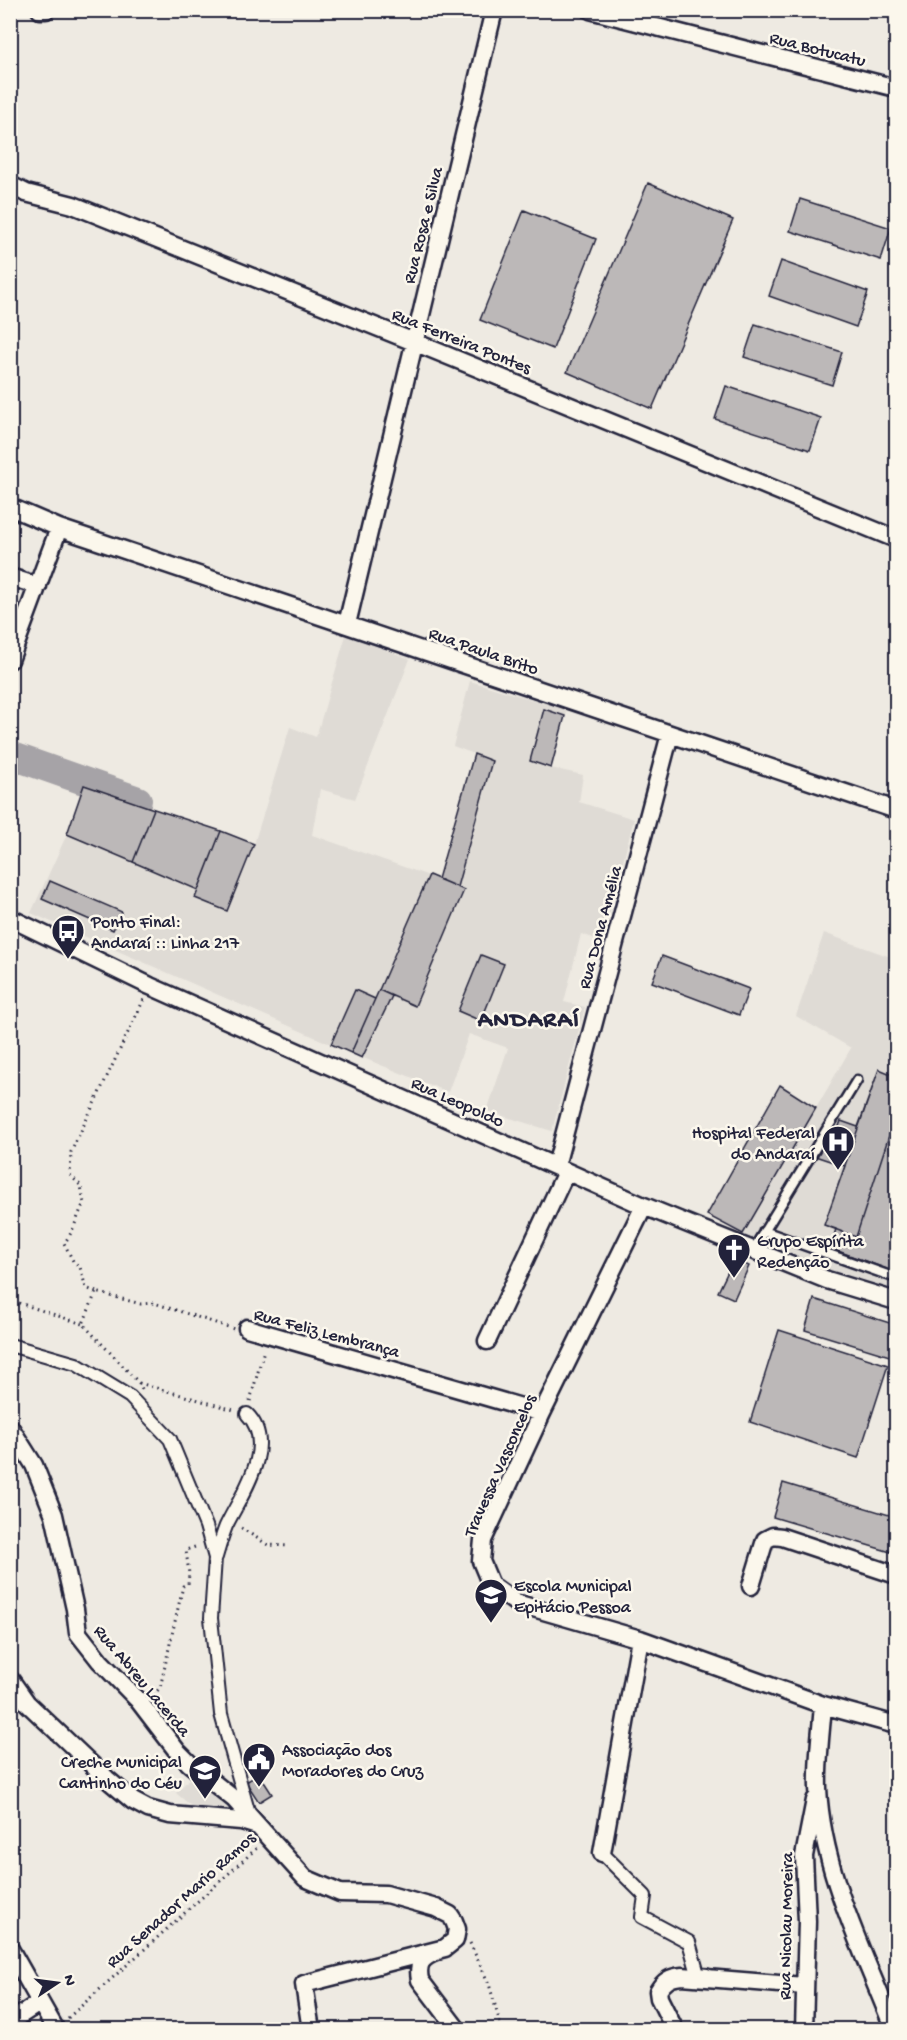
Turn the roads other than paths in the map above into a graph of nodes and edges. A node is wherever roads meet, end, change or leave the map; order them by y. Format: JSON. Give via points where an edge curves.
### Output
{"nodes":[{"id":1,"x":40,"y":10,"type":"edge"},
{"id":2,"x":46,"y":10,"type":"edge"},
{"id":3,"x":494,"y":10,"type":"edge"},
{"id":4,"x":590,"y":10,"type":"edge"},
{"id":5,"x":897,"y":88,"type":"edge"},
{"id":6,"x":10,"y":184,"type":"edge"},
{"id":7,"x":414,"y":342,"type":"junction"},
{"id":8,"x":10,"y":507,"type":"edge"},
{"id":9,"x":59,"y":528,"type":"junction"},
{"id":10,"x":897,"y":539,"type":"edge"},
{"id":11,"x":10,"y":578,"type":"edge"},
{"id":12,"x":38,"y":586,"type":"junction"},
{"id":13,"x":347,"y":624,"type":"junction"},
{"id":14,"x":10,"y":660,"type":"edge"},
{"id":15,"x":670,"y":734,"type":"junction"},
{"id":16,"x":897,"y":810,"type":"edge"},
{"id":17,"x":10,"y":918,"type":"edge"},
{"id":18,"x":856,"y":1080,"type":"dead end"},
{"id":19,"x":561,"y":1169,"type":"junction"},
{"id":20,"x":644,"y":1206,"type":"junction"},
{"id":21,"x":764,"y":1231,"type":"junction"},
{"id":22,"x":753,"y":1250,"type":"junction"},
{"id":23,"x":897,"y":1278,"type":"edge"},
{"id":24,"x":897,"y":1301,"type":"edge"},
{"id":25,"x":247,"y":1328,"type":"road end"},
{"id":26,"x":487,"y":1341,"type":"dead end"},
{"id":27,"x":10,"y":1345,"type":"edge"},
{"id":28,"x":542,"y":1413,"type":"junction"},
{"id":29,"x":247,"y":1414,"type":"road end"},
{"id":30,"x":10,"y":1427,"type":"edge"},
{"id":31,"x":215,"y":1558,"type":"junction"},
{"id":32,"x":897,"y":1575,"type":"edge"},
{"id":33,"x":751,"y":1586,"type":"dead end"},
{"id":34,"x":640,"y":1639,"type":"junction"},
{"id":35,"x":10,"y":1679,"type":"edge"},
{"id":36,"x":823,"y":1705,"type":"junction"},
{"id":37,"x":897,"y":1725,"type":"edge"},
{"id":38,"x":818,"y":1788,"type":"junction"},
{"id":39,"x":259,"y":1826,"type":"junction"},
{"id":40,"x":602,"y":1853,"type":"joint"},
{"id":41,"x":450,"y":1944,"type":"junction"},
{"id":42,"x":10,"y":1949,"type":"edge"},
{"id":43,"x":725,"y":1979,"type":"junction"},
{"id":44,"x":804,"y":1986,"type":"junction"},
{"id":45,"x":878,"y":1989,"type":"junction"},
{"id":46,"x":897,"y":1991,"type":"edge"},
{"id":47,"x":39,"y":2002,"type":"junction"},
{"id":48,"x":10,"y":2022,"type":"edge"},
{"id":49,"x":56,"y":2029,"type":"edge"},
{"id":50,"x":311,"y":2030,"type":"edge"},
{"id":51,"x":458,"y":2030,"type":"edge"},
{"id":52,"x":675,"y":2030,"type":"edge"},
{"id":53,"x":804,"y":2030,"type":"edge"},
{"id":54,"x":894,"y":2030,"type":"edge"}],
"edges":[{"from":1,"to":2,"type":"street"},
{"from":3,"to":7,"type":"street","name":"Rua Rosa e Silva"},
{"from":4,"to":5,"type":"street","name":"Rua Botucatu"},
{"from":6,"to":7,"type":"street","name":"Rua Ferreira Pontes","via":[[26,193],[73,205]]},
{"from":7,"to":10,"type":"street","name":"Rua Ferreira Pontes"},
{"from":7,"to":13,"type":"street","name":"Rua Rosa e Silva"},
{"from":8,"to":9,"type":"street","name":"Rua Paula Brito"},
{"from":9,"to":12,"type":"street"},
{"from":9,"to":13,"type":"street","name":"Rua Paula Brito"},
{"from":11,"to":12,"type":"street"},
{"from":12,"to":14,"type":"street"},
{"from":13,"to":15,"type":"street","name":"Rua Paula Brito"},
{"from":15,"to":16,"type":"street","name":"Rua Paula Brito"},
{"from":15,"to":19,"type":"street","name":"Rua Dona Amélia"},
{"from":17,"to":19,"type":"street","name":"Rua Leopoldo","via":[[150,986]]},
{"from":18,"to":21,"type":"lane"},
{"from":19,"to":20,"type":"street","name":"Rua Leopoldo"},
{"from":19,"to":26,"type":"street","name":"Rua Dona Amélia"},
{"from":20,"to":22,"type":"street","name":"Rua Leopoldo"},
{"from":20,"to":28,"type":"street","name":"Travessa Vasconcelos"},
{"from":21,"to":22,"type":"lane"},
{"from":21,"to":23,"type":"lane"},
{"from":22,"to":24,"type":"street","name":"Rua Leopoldo","via":[[827,1280]]},
{"from":25,"to":28,"type":"street","name":"Rua Feliz Lembrança"},
{"from":27,"to":31,"type":"street","via":[[76,1364],[130,1397],[170,1439],[195,1496]]},
{"from":28,"to":34,"type":"street","name":"Travessa Vasconcelos","via":[[483,1540],[481,1561],[491,1585],[516,1603]]},
{"from":29,"to":31,"type":"street","via":[[257,1427],[260,1447],[246,1491],[226,1526]]},
{"from":30,"to":39,"type":"street","name":"Rua Abreu Lacerda","via":[[34,1465],[54,1515],[78,1634],[138,1700],[177,1751],[234,1799]]},
{"from":31,"to":39,"type":"street","via":[[211,1618],[221,1713]]},
{"from":32,"to":33,"type":"street","via":[[773,1536],[765,1540]]},
{"from":34,"to":36,"type":"street","name":"Travessa Vasconcelos"},
{"from":34,"to":40,"type":"street"},
{"from":35,"to":39,"type":"street","via":[[27,1702],[133,1801],[170,1815]]},
{"from":36,"to":37,"type":"street","name":"Travessa Vasconcelos"},
{"from":36,"to":38,"type":"street"},
{"from":38,"to":44,"type":"street","name":"Rua Nicolau Moreira","via":[[804,1856]]},
{"from":38,"to":45,"type":"street","via":[[823,1828],[844,1904]]},
{"from":39,"to":41,"type":"street","name":"Rua Abreu Lacerda","via":[[305,1878],[340,1893],[386,1894],[450,1915],[457,1929]]},
{"from":40,"to":43,"type":"street","via":[[645,1896],[642,1917],[690,1942],[698,1974]]},
{"from":41,"to":50,"type":"street","via":[[304,1984]]},
{"from":41,"to":51,"type":"street","via":[[426,1956],[419,1972],[420,1980]]},
{"from":42,"to":47,"type":"street"},
{"from":43,"to":44,"type":"street"},
{"from":43,"to":52,"type":"street","via":[[682,1976],[662,1984],[659,1998]]},
{"from":44,"to":53,"type":"street","name":"Rua Nicolau Moreira"},
{"from":45,"to":46,"type":"street"},
{"from":45,"to":54,"type":"street"},
{"from":47,"to":48,"type":"street"},
{"from":47,"to":49,"type":"street"}]}
